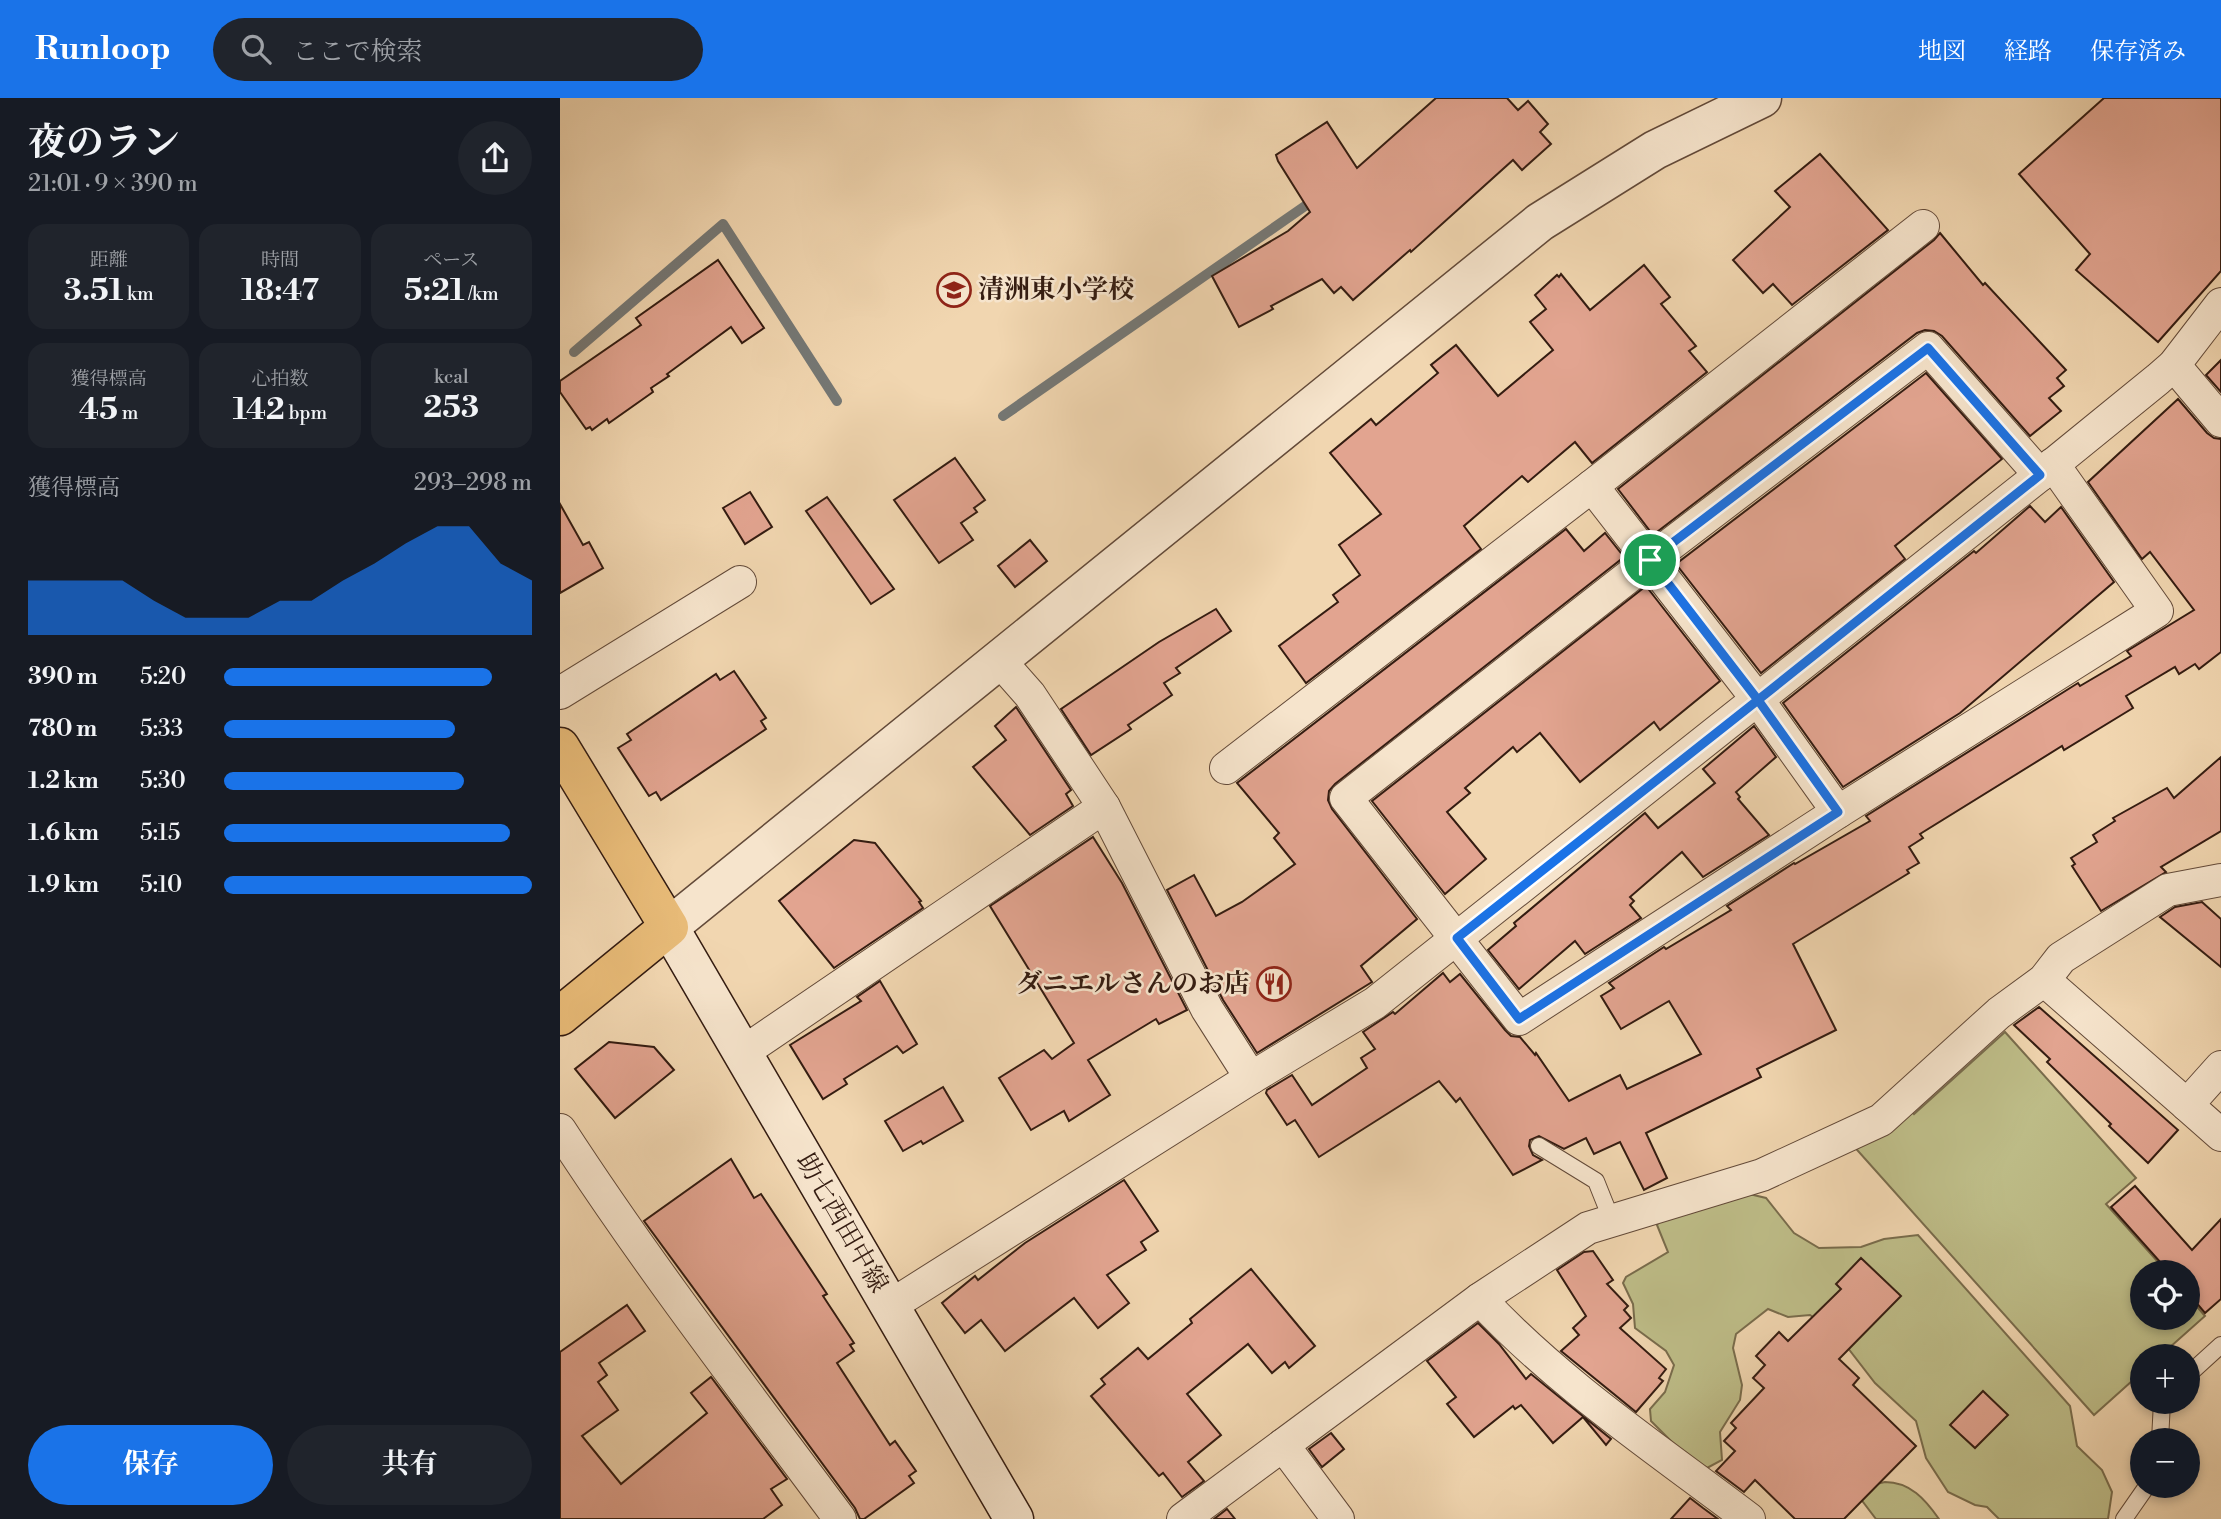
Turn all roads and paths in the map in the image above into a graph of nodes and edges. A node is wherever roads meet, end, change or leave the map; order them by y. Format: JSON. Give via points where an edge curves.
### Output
{"nodes":[{"id":1,"x":1760,"y":98,"type":"edge"},
{"id":2,"x":1923,"y":226,"type":"dead end"},
{"id":3,"x":2221,"y":304,"type":"edge"},
{"id":4,"x":2174,"y":365,"type":"junction"},
{"id":5,"x":2221,"y":421,"type":"edge"},
{"id":6,"x":2047,"y":470,"type":"junction"},
{"id":7,"x":1592,"y":486,"type":"junction"},
{"id":8,"x":1650,"y":560,"type":"junction"},
{"id":9,"x":740,"y":582,"type":"dead end"},
{"id":10,"x":1000,"y":661,"type":"junction"},
{"id":11,"x":560,"y":693,"type":"edge"},
{"id":12,"x":1758,"y":700,"type":"junction"},
{"id":13,"x":560,"y":747,"type":"edge"},
{"id":14,"x":1226,"y":768,"type":"dead end"},
{"id":15,"x":1104,"y":807,"type":"junction"},
{"id":16,"x":1838,"y":812,"type":"junction"},
{"id":17,"x":2221,"y":880,"type":"edge"},
{"id":18,"x":669,"y":927,"type":"junction"},
{"id":19,"x":1457,"y":938,"type":"junction"},
{"id":20,"x":2043,"y":980,"type":"junction"},
{"id":21,"x":560,"y":1016,"type":"edge"},
{"id":22,"x":743,"y":1053,"type":"junction"},
{"id":23,"x":2221,"y":1067,"type":"edge"},
{"id":24,"x":1251,"y":1078,"type":"junction"},
{"id":25,"x":2187,"y":1105,"type":"junction"},
{"id":26,"x":560,"y":1130,"type":"edge"},
{"id":27,"x":2221,"y":1135,"type":"edge"},
{"id":28,"x":1539,"y":1146,"type":"dead end"},
{"id":29,"x":1612,"y":1221,"type":"junction"},
{"id":30,"x":1480,"y":1299,"type":"junction"},
{"id":31,"x":890,"y":1306,"type":"junction"},
{"id":32,"x":2221,"y":1345,"type":"edge"},
{"id":33,"x":2200,"y":1365,"type":"edge"},
{"id":34,"x":1283,"y":1445,"type":"junction"},
{"id":35,"x":2139,"y":1498,"type":"edge"},
{"id":36,"x":839,"y":1519,"type":"edge"},
{"id":37,"x":1014,"y":1519,"type":"edge"},
{"id":38,"x":1183,"y":1519,"type":"edge"},
{"id":39,"x":1338,"y":1519,"type":"edge"},
{"id":40,"x":1749,"y":1519,"type":"edge"},
{"id":41,"x":2124,"y":1519,"type":"edge"}],
"edges":[{"from":1,"to":10,"type":"street","via":[[1656,150],[1540,222]]},
{"from":2,"to":7,"type":"street"},
{"from":3,"to":4,"type":"street"},
{"from":4,"to":5,"type":"street"},
{"from":4,"to":6,"type":"street"},
{"from":6,"to":8,"type":"street","via":[[1928,348]]},
{"from":6,"to":12,"type":"street"},
{"from":6,"to":16,"type":"street","via":[[2157,611]]},
{"from":7,"to":8,"type":"street"},
{"from":7,"to":14,"type":"street"},
{"from":8,"to":12,"type":"street"},
{"from":8,"to":19,"type":"street","via":[[1346,798]]},
{"from":9,"to":11,"type":"street"},
{"from":10,"to":15,"type":"street","via":[[1030,695]]},
{"from":10,"to":18,"type":"street"},
{"from":12,"to":16,"type":"street"},
{"from":12,"to":19,"type":"street"},
{"from":13,"to":18,"type":"main road"},
{"from":15,"to":22,"type":"street"},
{"from":15,"to":24,"type":"street","via":[[1207,1009]]},
{"from":16,"to":19,"type":"street","via":[[1519,1019]]},
{"from":17,"to":20,"type":"street","via":[[2168,890],[2060,958]]},
{"from":18,"to":21,"type":"main road"},
{"from":18,"to":22,"type":"street","name":"助七西田中線"},
{"from":19,"to":24,"type":"street","via":[[1375,1003]]},
{"from":20,"to":25,"type":"street"},
{"from":20,"to":29,"type":"street","via":[[1999,1013],[1881,1120],[1762,1175]]},
{"from":22,"to":31,"type":"street","name":"助七西田中線"},
{"from":23,"to":25,"type":"street"},
{"from":24,"to":31,"type":"street"},
{"from":25,"to":27,"type":"street"},
{"from":26,"to":36,"type":"street"},
{"from":28,"to":29,"type":"lane","via":[[1596,1181]]},
{"from":29,"to":30,"type":"street","via":[[1588,1228]]},
{"from":30,"to":34,"type":"street"},
{"from":30,"to":40,"type":"street","via":[[1562,1377]]},
{"from":31,"to":37,"type":"street","name":"助七西田中線"},
{"from":32,"to":33,"type":"lane"},
{"from":34,"to":38,"type":"street"},
{"from":34,"to":39,"type":"street"},
{"from":35,"to":41,"type":"lane"}]}
